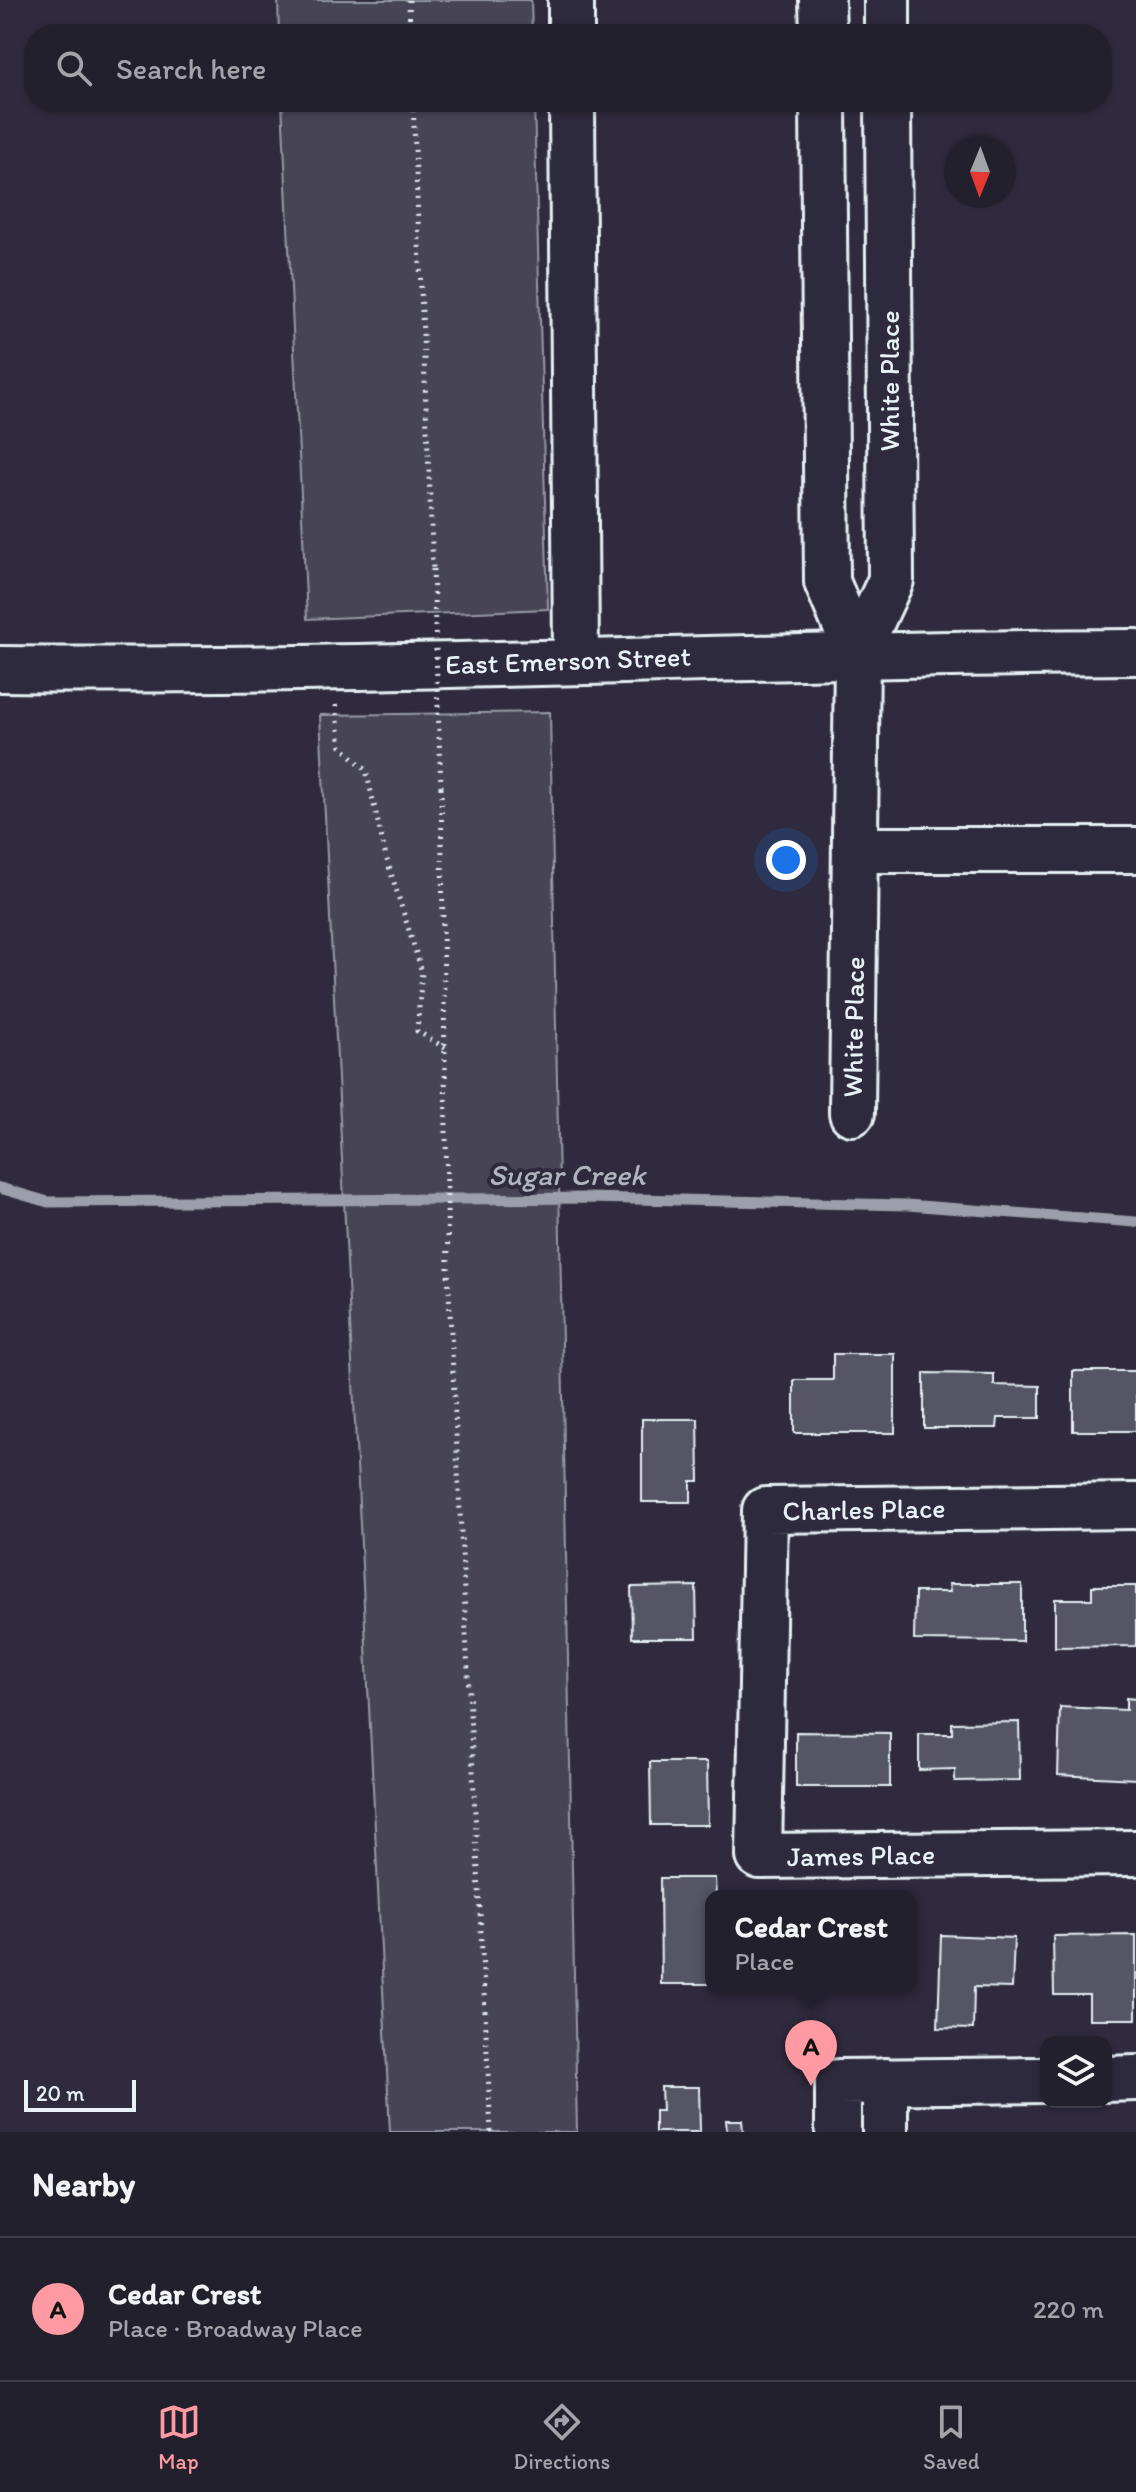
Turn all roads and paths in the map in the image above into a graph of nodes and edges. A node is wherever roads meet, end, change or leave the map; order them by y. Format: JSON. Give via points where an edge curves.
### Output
{"nodes":[{"id":1,"x":409,"y":0,"type":"edge"},
{"id":2,"x":571,"y":0,"type":"edge"},
{"id":3,"x":822,"y":0,"type":"edge"},
{"id":4,"x":887,"y":0,"type":"edge"},
{"id":5,"x":410,"y":24,"type":"edge"},
{"id":6,"x":571,"y":24,"type":"edge"},
{"id":7,"x":823,"y":24,"type":"edge"},
{"id":8,"x":887,"y":24,"type":"edge"},
{"id":9,"x":413,"y":112,"type":"edge"},
{"id":10,"x":572,"y":112,"type":"edge"},
{"id":11,"x":823,"y":112,"type":"edge"},
{"id":12,"x":888,"y":112,"type":"edge"},
{"id":13,"x":1136,"y":652,"type":"edge"},
{"id":14,"x":857,"y":653,"type":"junction"},
{"id":15,"x":576,"y":660,"type":"junction"},
{"id":16,"x":329,"y":667,"type":"junction"},
{"id":17,"x":0,"y":669,"type":"edge"},
{"id":18,"x":855,"y":850,"type":"junction"},
{"id":19,"x":1136,"y":850,"type":"edge"},
{"id":20,"x":446,"y":1049,"type":"junction"},
{"id":21,"x":852,"y":1113,"type":"dead end"},
{"id":22,"x":1136,"y":1506,"type":"edge"},
{"id":23,"x":762,"y":1683,"type":"joint"},
{"id":24,"x":1136,"y":1853,"type":"edge"},
{"id":25,"x":1136,"y":2078,"type":"edge"},
{"id":26,"x":1112,"y":2079,"type":"edge"},
{"id":27,"x":1040,"y":2080,"type":"edge"},
{"id":28,"x":885,"y":2081,"type":"junction"},
{"id":29,"x":491,"y":2132,"type":"edge"},
{"id":30,"x":838,"y":2132,"type":"edge"},
{"id":31,"x":885,"y":2132,"type":"edge"}],
"edges":[{"from":1,"to":5,"type":"path"},
{"from":2,"to":6,"type":"street"},
{"from":3,"to":7,"type":"street"},
{"from":4,"to":8,"type":"street"},
{"from":9,"to":20,"type":"path","bridge":true,"via":[[441,787]]},
{"from":10,"to":15,"type":"street"},
{"from":11,"to":14,"type":"street","name":"White Place","via":[[827,582]]},
{"from":12,"to":14,"type":"street","name":"White Place","via":[[891,580]]},
{"from":13,"to":14,"type":"street","name":"East Emerson Street"},
{"from":14,"to":15,"type":"street","name":"East Emerson Street"},
{"from":14,"to":18,"type":"street","name":"White Place"},
{"from":15,"to":16,"type":"street","name":"East Emerson Street"},
{"from":16,"to":17,"type":"street","name":"East Emerson Street"},
{"from":16,"to":20,"type":"path","via":[[341,746],[366,770],[422,972],[417,1031]]},
{"from":18,"to":19,"type":"street"},
{"from":18,"to":21,"type":"street","name":"White Place"},
{"from":20,"to":29,"type":"path","via":[[448,1272]]},
{"from":22,"to":23,"type":"street","name":"Charles Place","via":[[765,1510]]},
{"from":23,"to":24,"type":"street","name":"James Place","via":[[759,1856]]},
{"from":25,"to":26,"type":"street"},
{"from":27,"to":28,"type":"street"},
{"from":28,"to":30,"type":"street","via":[[838,2082]]},
{"from":28,"to":31,"type":"street"}]}
